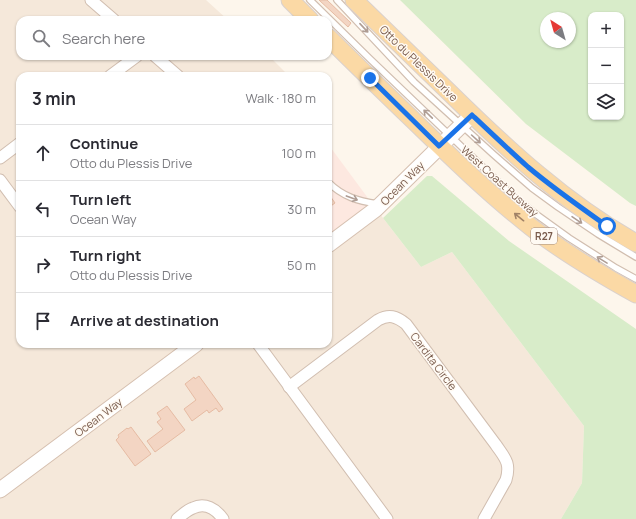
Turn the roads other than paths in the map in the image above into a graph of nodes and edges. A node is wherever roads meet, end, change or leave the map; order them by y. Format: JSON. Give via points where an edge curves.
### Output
{"nodes":[{"id":1,"x":91,"y":0,"type":"edge"},
{"id":2,"x":290,"y":0,"type":"edge"},
{"id":3,"x":310,"y":0,"type":"edge"},
{"id":4,"x":337,"y":0,"type":"edge"},
{"id":5,"x":354,"y":0,"type":"edge"},
{"id":6,"x":109,"y":16,"type":"edge"},
{"id":7,"x":306,"y":16,"type":"edge"},
{"id":8,"x":326,"y":16,"type":"edge"},
{"id":9,"x":332,"y":22,"type":"edge"},
{"id":10,"x":332,"y":40,"type":"edge"},
{"id":11,"x":132,"y":60,"type":"edge"},
{"id":12,"x":160,"y":60,"type":"edge"},
{"id":13,"x":115,"y":72,"type":"edge"},
{"id":14,"x":173,"y":72,"type":"edge"},
{"id":15,"x":455,"y":130,"type":"junction"},
{"id":16,"x":16,"y":146,"type":"edge"},
{"id":17,"x":0,"y":158,"type":"edge"},
{"id":18,"x":0,"y":180,"type":"edge"},
{"id":19,"x":332,"y":186,"type":"edge"},
{"id":20,"x":16,"y":202,"type":"edge"},
{"id":21,"x":380,"y":205,"type":"junction"},
{"id":22,"x":332,"y":242,"type":"edge"},
{"id":23,"x":636,"y":243,"type":"edge"},
{"id":24,"x":636,"y":257,"type":"edge"},
{"id":25,"x":636,"y":279,"type":"edge"},
{"id":26,"x":636,"y":294,"type":"edge"},
{"id":27,"x":191,"y":348,"type":"edge"},
{"id":28,"x":261,"y":348,"type":"edge"},
{"id":29,"x":289,"y":387,"type":"junction"},
{"id":30,"x":0,"y":490,"type":"edge"},
{"id":31,"x":177,"y":519,"type":"edge"},
{"id":32,"x":223,"y":519,"type":"edge"},
{"id":33,"x":387,"y":519,"type":"edge"},
{"id":34,"x":484,"y":519,"type":"edge"}],
"edges":[{"from":1,"to":6,"type":"street"},
{"from":2,"to":7,"type":"main road"},
{"from":8,"to":3,"type":"lane","name":"West Coast Busway","one_way":true},
{"from":4,"to":15,"type":"lane","name":"West Coast Busway","one_way":true},
{"from":5,"to":15,"type":"main road","name":"Otto du Plessis Drive","number":"R27"},
{"from":15,"to":9,"type":"lane","name":"West Coast Busway","one_way":true,"via":[[370,59]]},
{"from":10,"to":15,"type":"main road","name":"Otto du Plessis Drive","number":"R27"},
{"from":11,"to":13,"type":"street"},
{"from":12,"to":14,"type":"street"},
{"from":15,"to":21,"type":"street","name":"Ocean Way"},
{"from":15,"to":23,"type":"main road","name":"Otto du Plessis Drive","number":"R27","via":[[527,166],[587,212]]},
{"from":15,"to":24,"type":"lane","name":"West Coast Busway","one_way":true,"via":[[558,207]]},
{"from":25,"to":15,"type":"lane","name":"West Coast Busway","one_way":true,"via":[[569,238],[511,194]]},
{"from":26,"to":15,"type":"main road","name":"Otto du Plessis Drive","number":"R27","one_way":true,"via":[[532,228],[484,188]]},
{"from":16,"to":17,"type":"street"},
{"from":18,"to":20,"type":"street"},
{"from":19,"to":21,"type":"lane","one_way":true,"via":[[348,197]]},
{"from":21,"to":22,"type":"street","name":"Ocean Way"},
{"from":27,"to":30,"type":"street","name":"Ocean Way"},
{"from":28,"to":29,"type":"street"},
{"from":29,"to":33,"type":"street"},
{"from":29,"to":34,"type":"street","name":"Cardita Circle","via":[[378,320],[390,316],[401,320],[507,461],[506,480]]},
{"from":31,"to":32,"type":"street","via":[[193,508],[202,506],[214,509]]}]}
